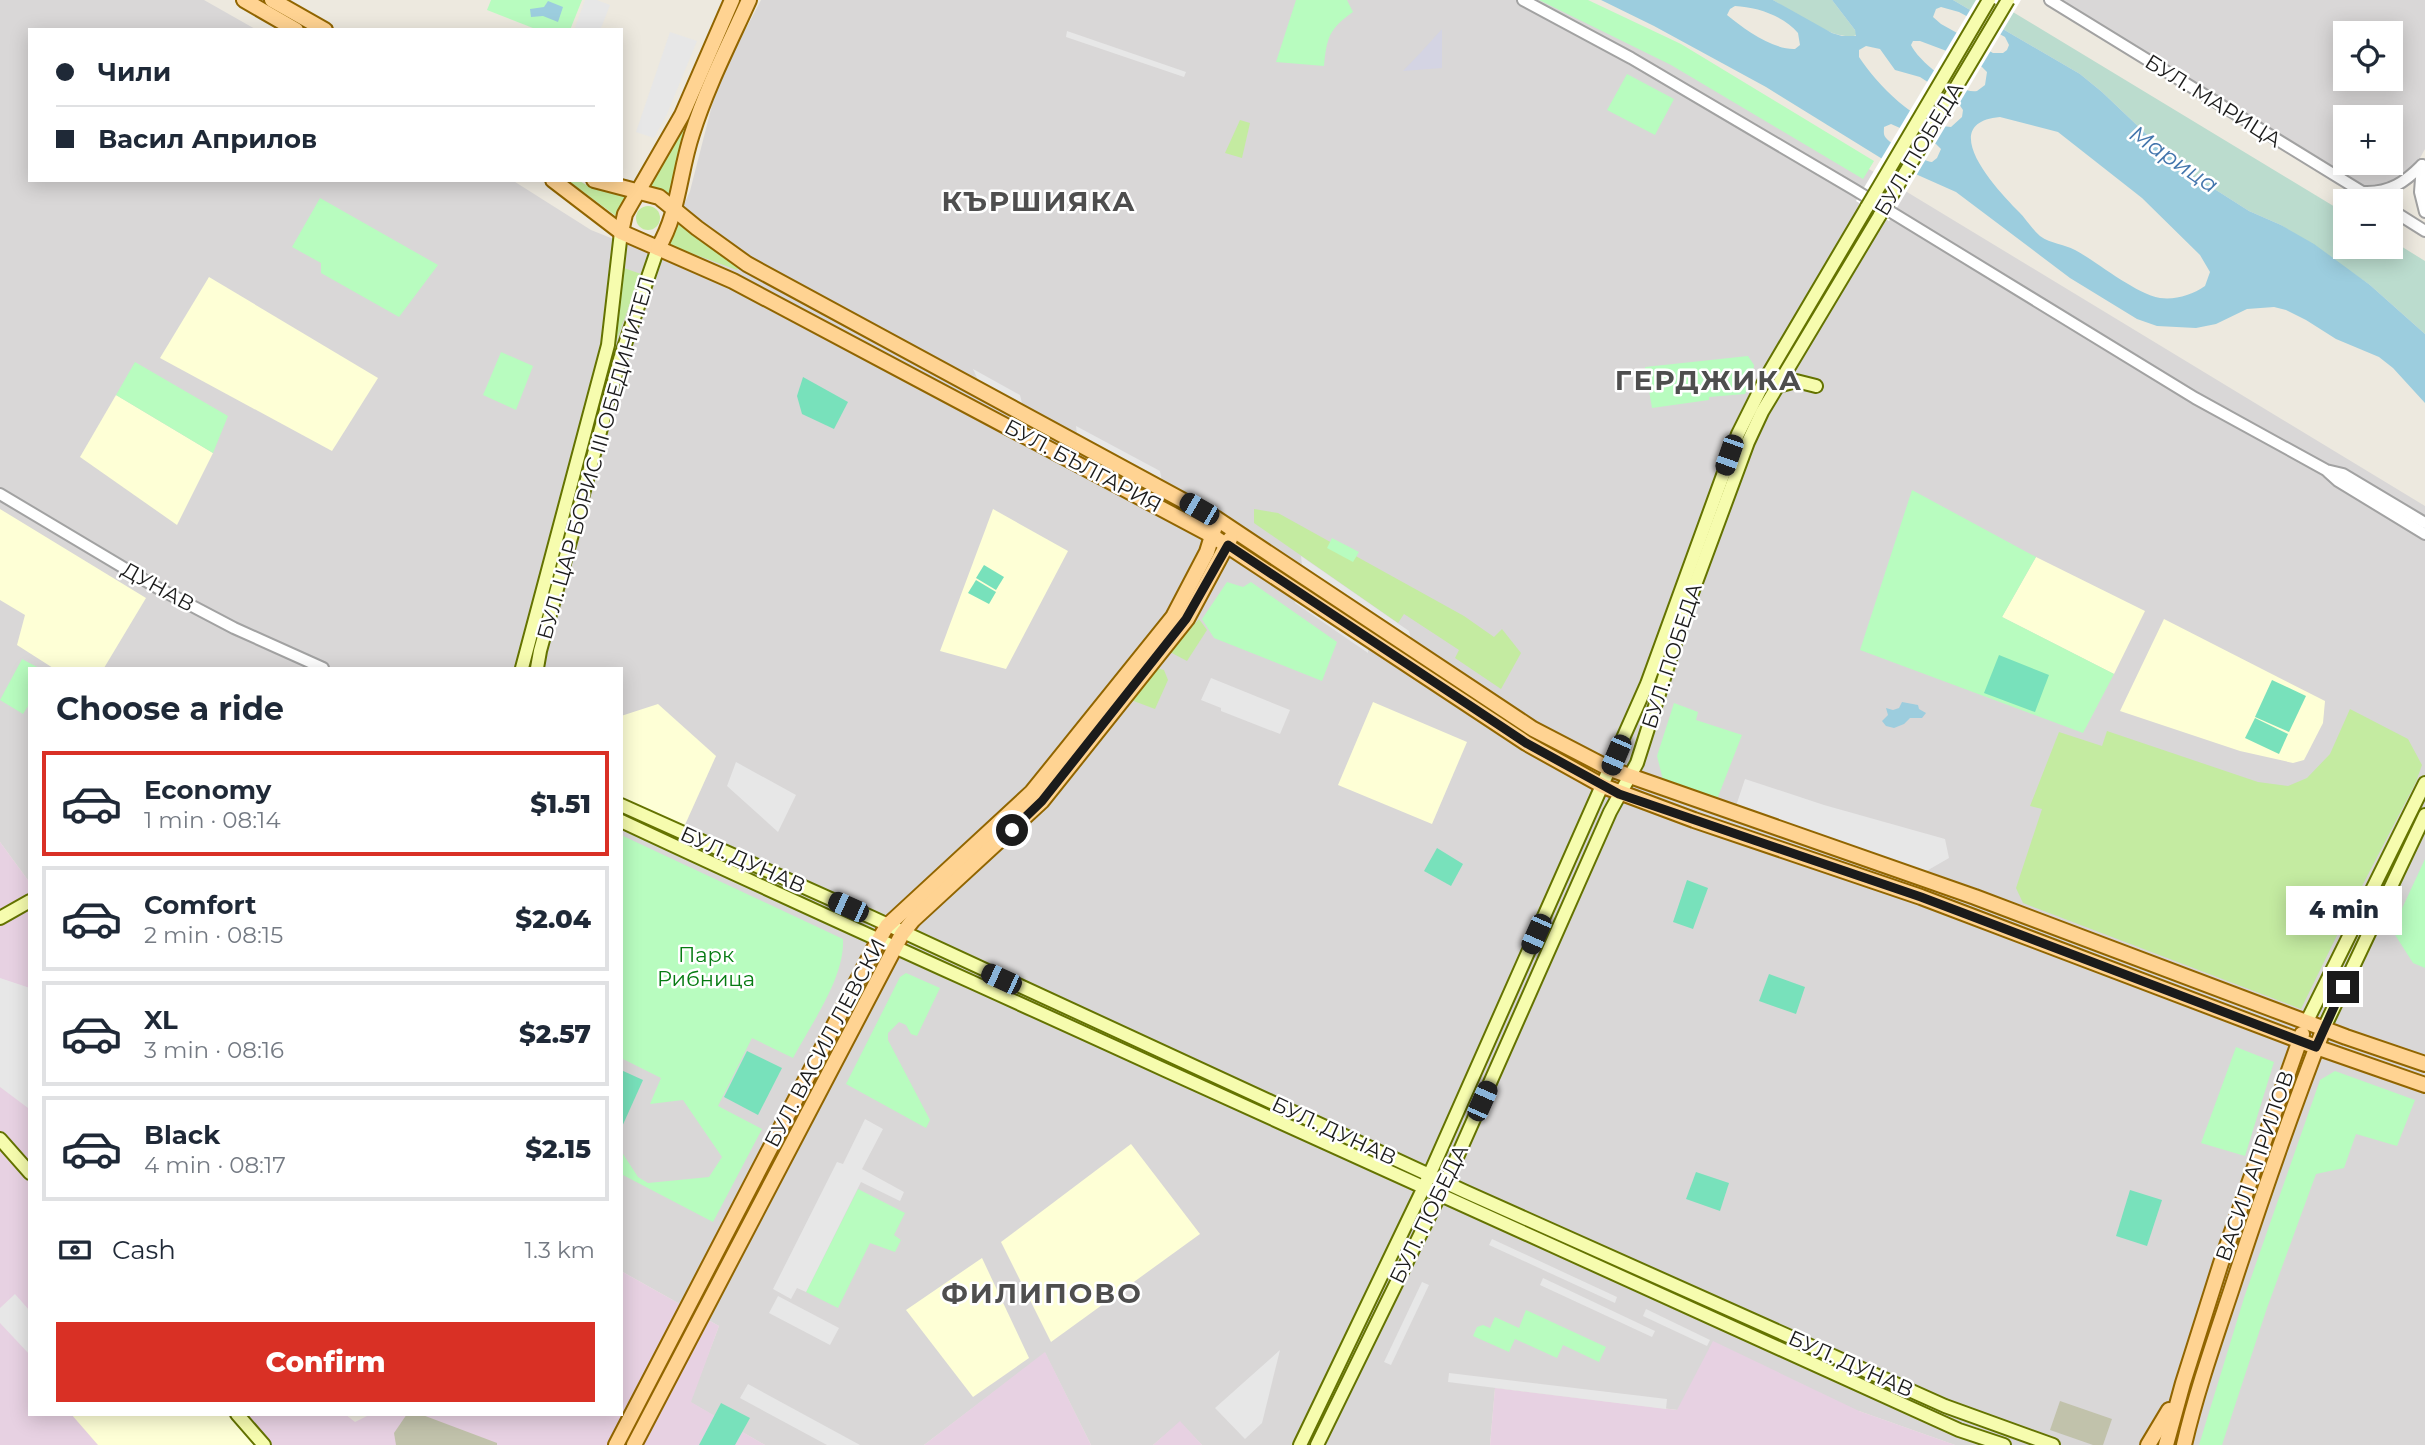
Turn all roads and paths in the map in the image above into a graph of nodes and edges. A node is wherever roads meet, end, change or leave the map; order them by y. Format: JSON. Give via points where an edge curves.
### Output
{"nodes":[{"id":1,"x":244,"y":0,"type":"edge"},
{"id":2,"x":272,"y":0,"type":"edge"},
{"id":3,"x":732,"y":0,"type":"edge"},
{"id":4,"x":749,"y":0,"type":"edge"},
{"id":5,"x":1523,"y":0,"type":"edge"},
{"id":6,"x":1989,"y":0,"type":"edge"},
{"id":7,"x":2008,"y":0,"type":"edge"},
{"id":8,"x":2050,"y":0,"type":"edge"},
{"id":9,"x":293,"y":28,"type":"edge"},
{"id":10,"x":321,"y":28,"type":"edge"},
{"id":11,"x":557,"y":182,"type":"edge"},
{"id":12,"x":601,"y":182,"type":"edge"},
{"id":13,"x":2357,"y":189,"type":"edge"},
{"id":14,"x":2390,"y":189,"type":"edge"},
{"id":15,"x":638,"y":192,"type":"junction"},
{"id":16,"x":674,"y":210,"type":"junction"},
{"id":17,"x":2425,"y":212,"type":"edge"},
{"id":18,"x":2403,"y":217,"type":"edge"},
{"id":19,"x":2425,"y":231,"type":"edge"},
{"id":20,"x":621,"y":232,"type":"junction"},
{"id":21,"x":658,"y":248,"type":"junction"},
{"id":22,"x":1777,"y":386,"type":"junction"},
{"id":23,"x":1816,"y":386,"type":"dead end"},
{"id":24,"x":2326,"y":470,"type":"junction"},
{"id":25,"x":0,"y":494,"type":"edge"},
{"id":26,"x":1217,"y":519,"type":"junction"},
{"id":27,"x":2425,"y":523,"type":"edge"},
{"id":28,"x":1234,"y":530,"type":"junction"},
{"id":29,"x":2425,"y":534,"type":"edge"},
{"id":30,"x":1211,"y":535,"type":"junction"},
{"id":31,"x":1228,"y":545,"type":"junction"},
{"id":32,"x":321,"y":667,"type":"edge"},
{"id":33,"x":522,"y":667,"type":"edge"},
{"id":34,"x":537,"y":667,"type":"edge"},
{"id":35,"x":1610,"y":769,"type":"junction"},
{"id":36,"x":1630,"y":776,"type":"junction"},
{"id":37,"x":2425,"y":783,"type":"edge"},
{"id":38,"x":1602,"y":786,"type":"junction"},
{"id":39,"x":1619,"y":794,"type":"junction"},
{"id":40,"x":623,"y":807,"type":"edge"},
{"id":41,"x":2425,"y":815,"type":"edge"},
{"id":42,"x":623,"y":822,"type":"edge"},
{"id":43,"x":28,"y":902,"type":"edge"},
{"id":44,"x":0,"y":918,"type":"edge"},
{"id":45,"x":887,"y":926,"type":"junction"},
{"id":46,"x":902,"y":934,"type":"junction"},
{"id":47,"x":878,"y":941,"type":"junction"},
{"id":48,"x":894,"y":948,"type":"junction"},
{"id":49,"x":2307,"y":1021,"type":"junction"},
{"id":50,"x":2324,"y":1028,"type":"junction"},
{"id":51,"x":2299,"y":1041,"type":"junction"},
{"id":52,"x":2316,"y":1047,"type":"junction"},
{"id":53,"x":2425,"y":1064,"type":"edge"},
{"id":54,"x":2425,"y":1085,"type":"edge"},
{"id":55,"x":0,"y":1139,"type":"edge"},
{"id":56,"x":28,"y":1170,"type":"edge"},
{"id":57,"x":1427,"y":1181,"type":"junction"},
{"id":58,"x":1443,"y":1188,"type":"junction"},
{"id":59,"x":2183,"y":1383,"type":"junction"},
{"id":60,"x":239,"y":1416,"type":"edge"},
{"id":61,"x":264,"y":1445,"type":"edge"},
{"id":62,"x":616,"y":1445,"type":"edge"},
{"id":63,"x":634,"y":1445,"type":"edge"},
{"id":64,"x":1300,"y":1445,"type":"edge"},
{"id":65,"x":1317,"y":1445,"type":"edge"},
{"id":66,"x":2004,"y":1445,"type":"edge"},
{"id":67,"x":2053,"y":1445,"type":"edge"},
{"id":68,"x":2148,"y":1445,"type":"edge"},
{"id":69,"x":2166,"y":1445,"type":"edge"},
{"id":70,"x":2184,"y":1445,"type":"edge"}],
"edges":[{"from":1,"to":9,"type":"main road"},
{"from":2,"to":10,"type":"main road"},
{"from":3,"to":15,"type":"main road","via":[[681,115]]},
{"from":4,"to":16,"type":"main road","via":[[691,135]]},
{"from":5,"to":24,"type":"street","via":[[1848,185],[2195,398]]},
{"from":6,"to":35,"type":"main road","name":"БУЛ. ПОБЕДА","bridge":true,"via":[[1776,360],[1738,434],[1647,684]]},
{"from":7,"to":22,"type":"main road","name":"БУЛ. ПОБЕДА","bridge":true},
{"from":8,"to":13,"type":"street","name":"БУЛ. МАРИЦА"},
{"from":11,"to":20,"type":"main road"},
{"from":12,"to":15,"type":"main road"},
{"from":14,"to":17,"type":"street","via":[[2422,165],[2420,192]]},
{"from":15,"to":16,"type":"main road","via":[[659,197]]},
{"from":15,"to":20,"type":"main road"},
{"from":16,"to":21,"type":"main road"},
{"from":16,"to":26,"type":"main road","name":"БУЛ. БЪЛГАРИЯ","via":[[747,264]]},
{"from":18,"to":19,"type":"street"},
{"from":20,"to":21,"type":"main road"},
{"from":20,"to":33,"type":"main road","name":"БУЛ. ЦАР БОРИС III ОБЕДИНИТЕЛ","via":[[608,345]]},
{"from":21,"to":30,"type":"main road","name":"БУЛ. БЪЛГАРИЯ","via":[[733,281]]},
{"from":21,"to":34,"type":"main road","name":"БУЛ. ЦАР БОРИС III ОБЕДИНИТЕЛ","via":[[620,359]]},
{"from":22,"to":23,"type":"main road","via":[[1796,381]]},
{"from":22,"to":36,"type":"main road","name":"БУЛ. ПОБЕДА","via":[[1748,442]]},
{"from":24,"to":27,"type":"street","via":[[2343,474]]},
{"from":24,"to":29,"type":"street"},
{"from":25,"to":32,"type":"street","name":"ДУНАВ","via":[[156,587]]},
{"from":26,"to":28,"type":"main road","name":"БУЛ. БЪЛГАРИЯ"},
{"from":26,"to":30,"type":"main road","name":"БУЛ. ВАСИЛ ЛЕВСКИ"},
{"from":28,"to":31,"type":"main road","name":"БУЛ. ВАСИЛ ЛЕВСКИ"},
{"from":28,"to":35,"type":"main road","name":"БУЛ. БЪЛГАРИЯ","via":[[1533,729]]},
{"from":30,"to":31,"type":"main road","name":"БУЛ. БЪЛГАРИЯ"},
{"from":30,"to":45,"type":"main road","name":"БУЛ. ВАСИЛ ЛЕВСКИ","via":[[1207,552],[1173,617],[1032,792]]},
{"from":31,"to":38,"type":"main road","name":"БУЛ. БЪЛГАРИЯ","via":[[1526,743]]},
{"from":31,"to":46,"type":"main road","name":"БУЛ. ВАСИЛ ЛЕВСКИ","via":[[1186,619],[1042,801]]},
{"from":35,"to":36,"type":"main road","name":"БУЛ. БЪЛГАРИЯ"},
{"from":35,"to":38,"type":"main road","name":"БУЛ. ПОБЕДА"},
{"from":36,"to":39,"type":"main road","name":"БУЛ. ПОБЕДА"},
{"from":36,"to":49,"type":"main road","name":"БУЛ. БЪЛГАРИЯ","via":[[1975,897]]},
{"from":37,"to":49,"type":"main road","name":"ВАСИЛ АПРИЛОВ"},
{"from":38,"to":39,"type":"main road","name":"БУЛ. БЪЛГАРИЯ"},
{"from":38,"to":57,"type":"main road","name":"БУЛ. ПОБЕДА"},
{"from":39,"to":51,"type":"main road","name":"БУЛ. БЪЛГАРИЯ","via":[[1921,897]]},
{"from":39,"to":58,"type":"main road","name":"БУЛ. ПОБЕДА"},
{"from":40,"to":45,"type":"main road","name":"БУЛ. ДУНАВ"},
{"from":41,"to":50,"type":"main road","name":"ВАСИЛ АПРИЛОВ"},
{"from":42,"to":47,"type":"main road","name":"БУЛ. ДУНАВ"},
{"from":43,"to":44,"type":"main road"},
{"from":45,"to":46,"type":"main road","name":"БУЛ. ДУНАВ"},
{"from":45,"to":47,"type":"main road","name":"БУЛ. ВАСИЛ ЛЕВСКИ"},
{"from":46,"to":48,"type":"main road","name":"БУЛ. ВАСИЛ ЛЕВСКИ"},
{"from":46,"to":57,"type":"main road","name":"БУЛ. ДУНАВ"},
{"from":47,"to":48,"type":"main road","name":"БУЛ. ДУНАВ"},
{"from":47,"to":62,"type":"main road","name":"БУЛ. ВАСИЛ ЛЕВСКИ"},
{"from":48,"to":57,"type":"main road","name":"БУЛ. ДУНАВ"},
{"from":48,"to":63,"type":"main road","name":"БУЛ. ВАСИЛ ЛЕВСКИ"},
{"from":49,"to":50,"type":"main road","name":"БУЛ. БЪЛГАРИЯ"},
{"from":49,"to":51,"type":"main road","name":"ВАСИЛ АПРИЛОВ"},
{"from":50,"to":52,"type":"main road","name":"ВАСИЛ АПРИЛОВ"},
{"from":50,"to":53,"type":"main road","name":"БУЛ. БЪЛГАРИЯ"},
{"from":51,"to":52,"type":"main road","name":"БУЛ. БЪЛГАРИЯ"},
{"from":51,"to":59,"type":"main road","name":"ВАСИЛ АПРИЛОВ"},
{"from":52,"to":54,"type":"main road","name":"БУЛ. БЪЛГАРИЯ"},
{"from":52,"to":70,"type":"main road","name":"ВАСИЛ АПРИЛОВ","via":[[2238,1270]]},
{"from":55,"to":56,"type":"main road"},
{"from":57,"to":58,"type":"main road","name":"БУЛ. ДУНАВ"},
{"from":57,"to":64,"type":"main road","name":"БУЛ. ПОБЕДА"},
{"from":58,"to":65,"type":"main road","name":"БУЛ. ПОБЕДА"},
{"from":58,"to":66,"type":"main road","name":"БУЛ. ДУНАВ","via":[[1959,1430]]},
{"from":58,"to":67,"type":"main road","name":"БУЛ. ДУНАВ","via":[[1945,1406]]},
{"from":59,"to":68,"type":"main road"},
{"from":59,"to":69,"type":"main road","name":"ВАСИЛ АПРИЛОВ"},
{"from":60,"to":61,"type":"main road"}]}
